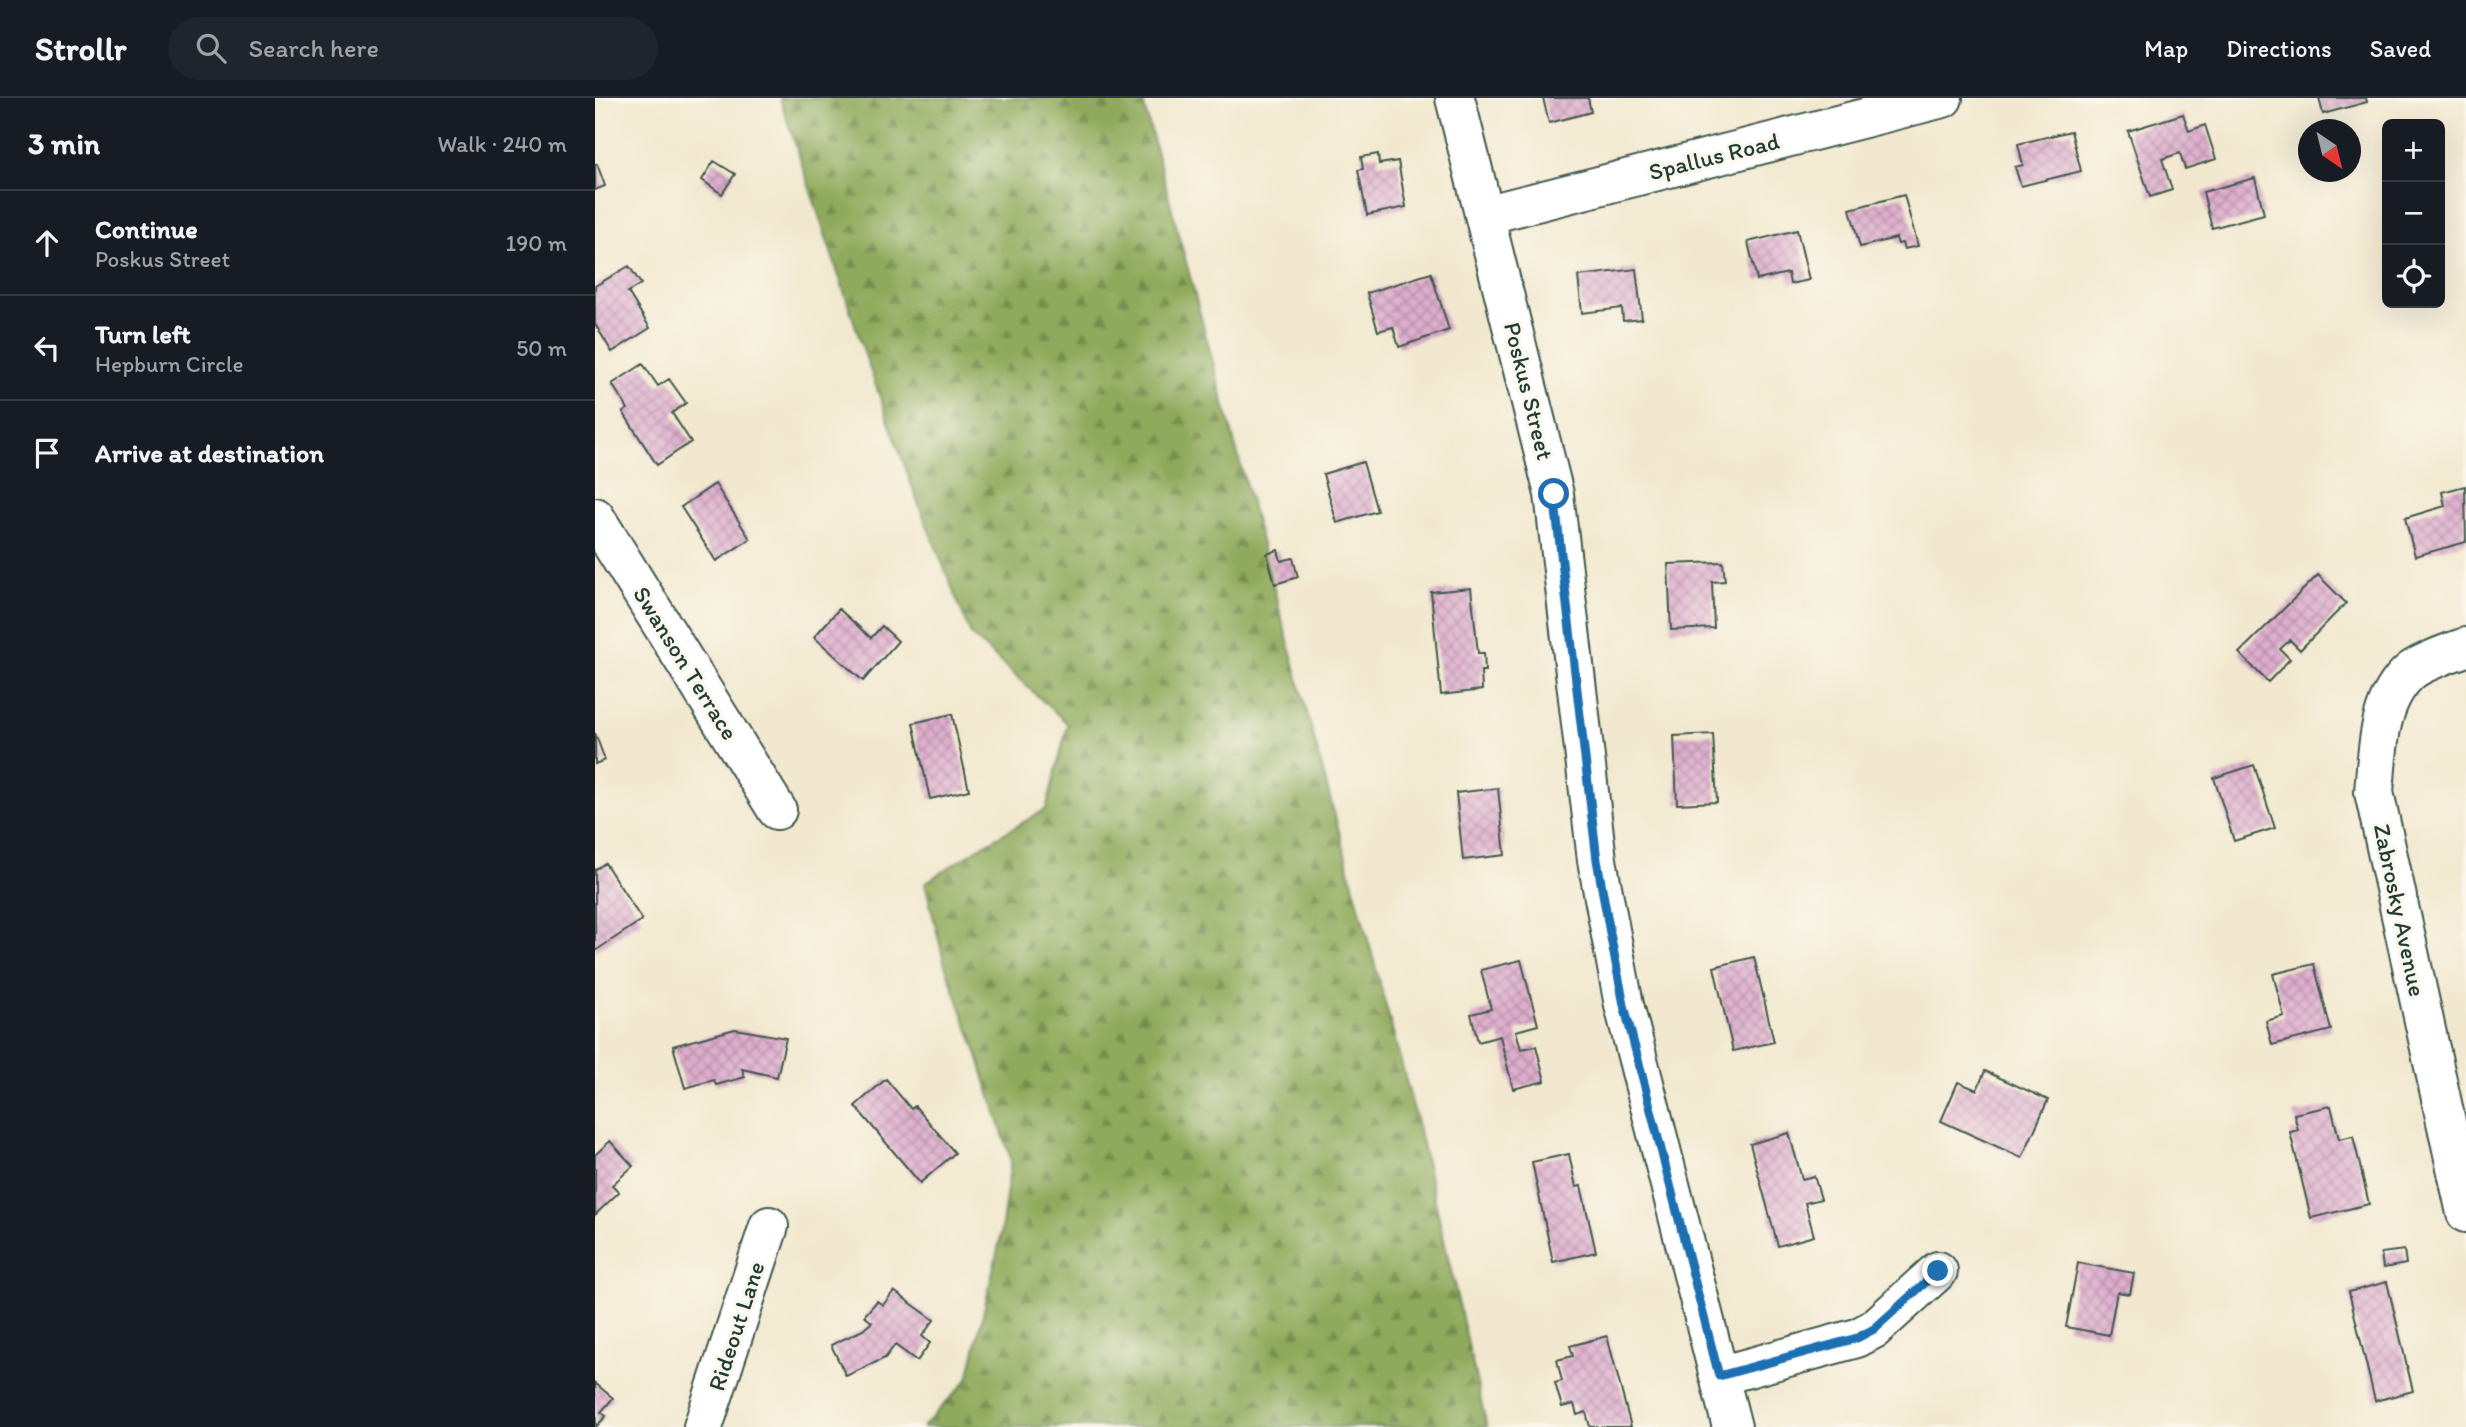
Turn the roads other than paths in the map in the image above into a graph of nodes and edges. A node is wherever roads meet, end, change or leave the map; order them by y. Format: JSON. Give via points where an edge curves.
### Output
{"nodes":[{"id":1,"x":1455,"y":98,"type":"edge"},
{"id":2,"x":1943,"y":98,"type":"edge"},
{"id":3,"x":1485,"y":215,"type":"junction"},
{"id":4,"x":595,"y":517,"type":"edge"},
{"id":5,"x":2466,"y":648,"type":"edge"},
{"id":6,"x":776,"y":810,"type":"dead end"},
{"id":7,"x":2466,"y":1213,"type":"edge"},
{"id":8,"x":769,"y":1226,"type":"dead end"},
{"id":9,"x":1938,"y":1271,"type":"dead end"},
{"id":10,"x":1719,"y":1376,"type":"junction"},
{"id":11,"x":703,"y":1427,"type":"edge"},
{"id":12,"x":1732,"y":1427,"type":"edge"}],
"edges":[{"from":1,"to":3,"type":"street","name":"Poskus Street"},
{"from":2,"to":3,"type":"street","name":"Spallus Road"},
{"from":3,"to":10,"type":"street","name":"Poskus Street","via":[[1554,494],[1597,860],[1621,993]]},
{"from":4,"to":6,"type":"street","name":"Swanson Terrace"},
{"from":5,"to":7,"type":"street","name":"Zabrosky Avenue","via":[[2412,670],[2389,698],[2379,738],[2374,792]]},
{"from":8,"to":11,"type":"street","name":"Rideout Lane"},
{"from":9,"to":10,"type":"street","via":[[1874,1329],[1857,1338]]},
{"from":10,"to":12,"type":"street","name":"Poskus Street"}]}
